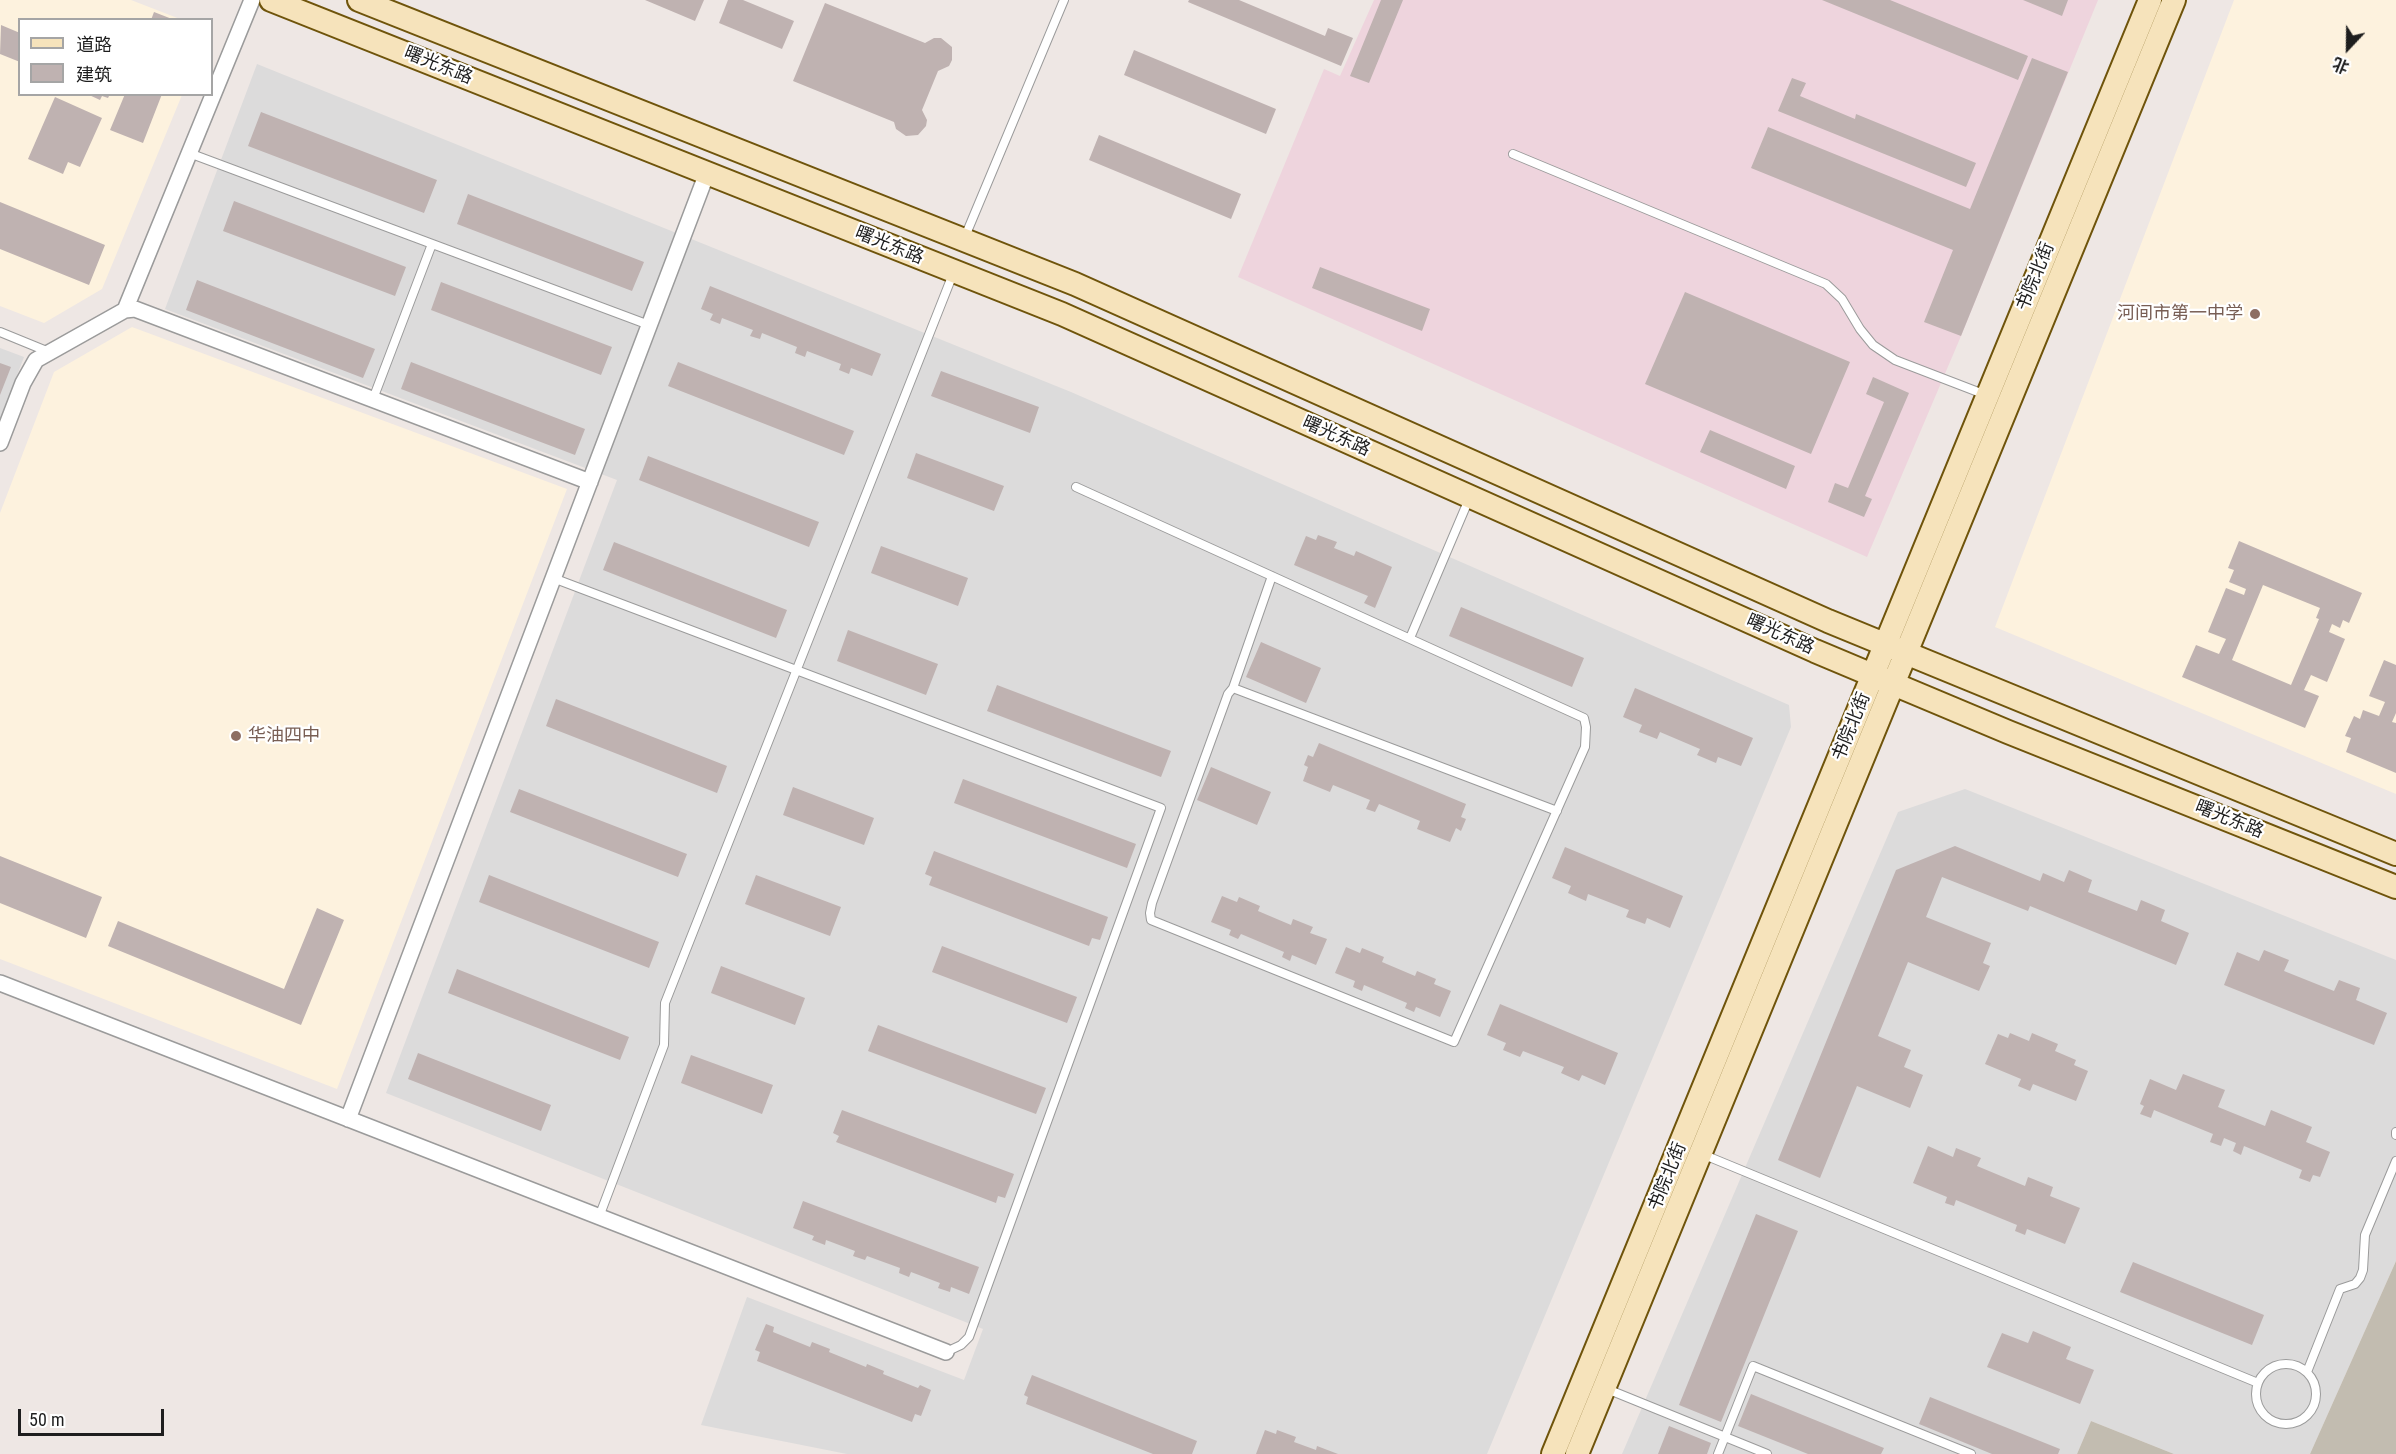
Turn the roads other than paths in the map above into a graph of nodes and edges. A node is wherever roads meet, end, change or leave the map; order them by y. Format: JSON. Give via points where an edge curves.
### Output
{"nodes":[{"id":1,"x":252,"y":0,"type":"edge"},
{"id":2,"x":271,"y":0,"type":"edge"},
{"id":3,"x":359,"y":0,"type":"edge"},
{"id":4,"x":1064,"y":0,"type":"edge"},
{"id":5,"x":2150,"y":0,"type":"edge"},
{"id":6,"x":2174,"y":0,"type":"edge"},
{"id":7,"x":213,"y":95,"type":"edge"},
{"id":8,"x":212,"y":96,"type":"edge"},
{"id":9,"x":189,"y":153,"type":"junction"},
{"id":10,"x":1513,"y":154,"type":"dead end"},
{"id":11,"x":707,"y":173,"type":"junction"},
{"id":12,"x":964,"y":240,"type":"junction"},
{"id":13,"x":432,"y":244,"type":"junction"},
{"id":14,"x":954,"y":272,"type":"junction"},
{"id":15,"x":125,"y":310,"type":"junction"},
{"id":16,"x":649,"y":325,"type":"junction"},
{"id":17,"x":0,"y":332,"type":"edge"},
{"id":18,"x":50,"y":352,"type":"junction"},
{"id":19,"x":1988,"y":396,"type":"junction"},
{"id":20,"x":373,"y":399,"type":"junction"},
{"id":21,"x":0,"y":443,"type":"edge"},
{"id":22,"x":590,"y":482,"type":"junction"},
{"id":23,"x":1076,"y":487,"type":"dead end"},
{"id":24,"x":1470,"y":497,"type":"junction"},
{"id":25,"x":1272,"y":576,"type":"junction"},
{"id":26,"x":553,"y":578,"type":"junction"},
{"id":27,"x":1410,"y":638,"type":"junction"},
{"id":28,"x":1896,"y":650,"type":"junction"},
{"id":29,"x":797,"y":670,"type":"junction"},
{"id":30,"x":1884,"y":680,"type":"junction"},
{"id":31,"x":1233,"y":688,"type":"junction"},
{"id":32,"x":1557,"y":811,"type":"junction"},
{"id":33,"x":2396,"y":854,"type":"edge"},
{"id":34,"x":2396,"y":887,"type":"edge"},
{"id":35,"x":0,"y":983,"type":"edge"},
{"id":36,"x":348,"y":1119,"type":"junction"},
{"id":37,"x":1702,"y":1154,"type":"junction"},
{"id":38,"x":2396,"y":1161,"type":"edge"},
{"id":39,"x":599,"y":1217,"type":"junction"},
{"id":40,"x":946,"y":1352,"type":"joint"},
{"id":41,"x":2307,"y":1371,"type":"junction"},
{"id":42,"x":2258,"y":1383,"type":"junction"},
{"id":43,"x":1605,"y":1388,"type":"junction"},
{"id":44,"x":1725,"y":1437,"type":"junction"},
{"id":45,"x":1553,"y":1454,"type":"edge"},
{"id":46,"x":1577,"y":1454,"type":"edge"},
{"id":47,"x":1718,"y":1454,"type":"edge"},
{"id":48,"x":1767,"y":1454,"type":"edge"},
{"id":49,"x":1971,"y":1454,"type":"edge"}],
"edges":[{"from":1,"to":7,"type":"street"},
{"from":2,"to":11,"type":"main road","name":"曙光东路"},
{"from":3,"to":12,"type":"main road","name":"曙光东路"},
{"from":4,"to":12,"type":"lane"},
{"from":5,"to":19,"type":"main road","name":"书院北街"},
{"from":6,"to":28,"type":"main road","name":"书院北街"},
{"from":8,"to":9,"type":"street"},
{"from":9,"to":13,"type":"lane"},
{"from":9,"to":15,"type":"street"},
{"from":10,"to":19,"type":"lane","via":[[1826,284],[1842,299],[1873,345],[1895,360]]},
{"from":11,"to":14,"type":"main road","name":"曙光东路"},
{"from":11,"to":16,"type":"street"},
{"from":12,"to":28,"type":"main road","name":"曙光东路","via":[[1075,284]]},
{"from":13,"to":16,"type":"lane"},
{"from":13,"to":20,"type":"lane"},
{"from":14,"to":24,"type":"main road","name":"曙光东路","via":[[1062,314]]},
{"from":14,"to":29,"type":"lane"},
{"from":15,"to":18,"type":"street"},
{"from":15,"to":20,"type":"street","via":[[135,309]]},
{"from":16,"to":22,"type":"street"},
{"from":17,"to":18,"type":"lane"},
{"from":18,"to":21,"type":"street","via":[[36,360],[23,383]]},
{"from":19,"to":28,"type":"main road","name":"书院北街"},
{"from":20,"to":22,"type":"street"},
{"from":22,"to":26,"type":"street"},
{"from":23,"to":25,"type":"lane"},
{"from":24,"to":27,"type":"lane"},
{"from":24,"to":30,"type":"main road","name":"曙光东路"},
{"from":25,"to":27,"type":"lane"},
{"from":25,"to":31,"type":"lane"},
{"from":26,"to":29,"type":"lane"},
{"from":26,"to":36,"type":"street"},
{"from":27,"to":32,"type":"lane","via":[[1584,718],[1585,747]]},
{"from":28,"to":30,"type":"main road","name":"书院北街"},
{"from":28,"to":33,"type":"main road","name":"曙光东路"},
{"from":29,"to":39,"type":"lane","via":[[665,1003],[664,1045]]},
{"from":29,"to":40,"type":"lane","via":[[1161,808],[969,1337]]},
{"from":30,"to":34,"type":"main road","name":"曙光东路"},
{"from":30,"to":37,"type":"main road","name":"书院北街"},
{"from":30,"to":45,"type":"main road","name":"书院北街"},
{"from":31,"to":32,"type":"lane"},
{"from":31,"to":32,"type":"lane","via":[[1227,694],[1156,892],[1152,920],[1454,1042]]},
{"from":35,"to":36,"type":"street"},
{"from":36,"to":39,"type":"street"},
{"from":37,"to":42,"type":"lane"},
{"from":37,"to":43,"type":"main road","name":"书院北街"},
{"from":38,"to":41,"type":"lane","via":[[2365,1235],[2360,1278],[2340,1289]]},
{"from":39,"to":40,"type":"street"},
{"from":41,"to":42,"type":"lane","via":[[2278,1364]]},
{"from":41,"to":42,"type":"lane","via":[[2316,1389],[2313,1409],[2288,1425],[2278,1424],[2262,1412],[2256,1398]]},
{"from":43,"to":44,"type":"lane"},
{"from":43,"to":46,"type":"main road","name":"书院北街"},
{"from":44,"to":47,"type":"lane"},
{"from":44,"to":48,"type":"lane"},
{"from":44,"to":49,"type":"lane","via":[[1754,1366]]}]}
